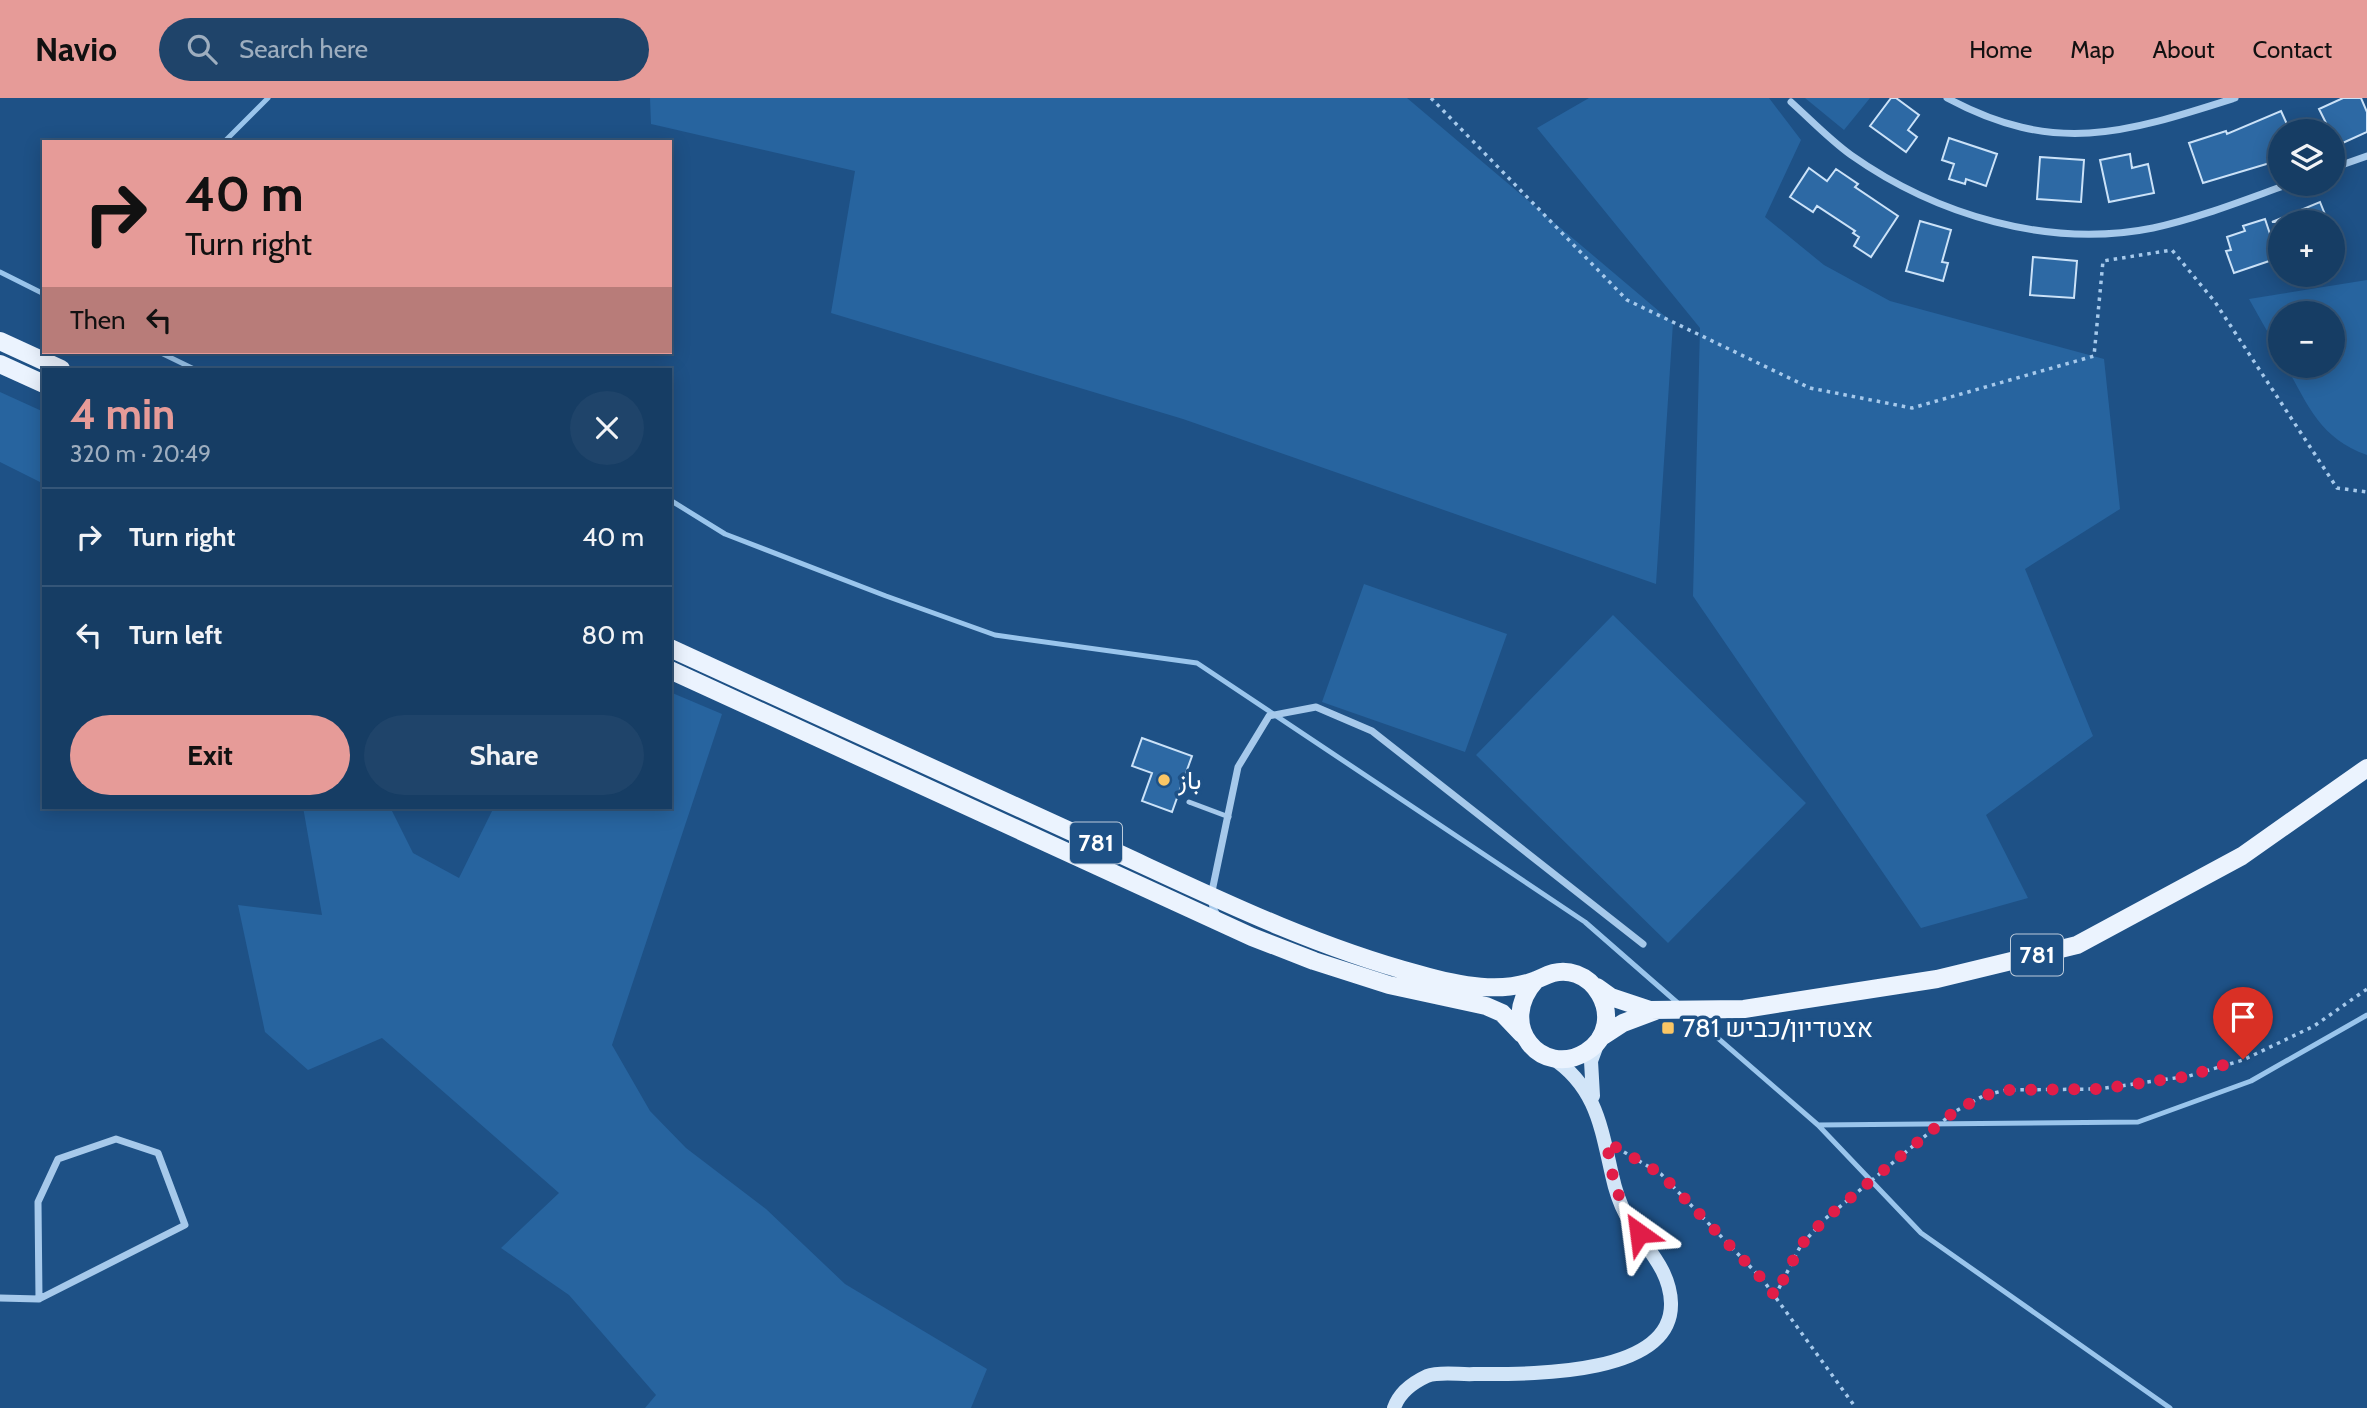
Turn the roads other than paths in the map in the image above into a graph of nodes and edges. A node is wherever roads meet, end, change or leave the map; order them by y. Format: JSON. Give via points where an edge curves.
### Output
{"nodes":[{"id":1,"x":1947,"y":98,"type":"edge"},
{"id":2,"x":2235,"y":98,"type":"edge"},
{"id":3,"x":1791,"y":103,"type":"dead end"},
{"id":4,"x":2367,"y":156,"type":"edge"},
{"id":5,"x":2345,"y":164,"type":"edge"},
{"id":6,"x":2268,"y":191,"type":"edge"},
{"id":7,"x":0,"y":341,"type":"edge"},
{"id":8,"x":0,"y":364,"type":"edge"},
{"id":9,"x":59,"y":368,"type":"edge"},
{"id":10,"x":42,"y":383,"type":"edge"},
{"id":11,"x":672,"y":649,"type":"edge"},
{"id":12,"x":672,"y":671,"type":"edge"},
{"id":13,"x":2367,"y":768,"type":"edge"},
{"id":14,"x":1189,"y":802,"type":"dead end"},
{"id":15,"x":1229,"y":817,"type":"junction"},
{"id":16,"x":1211,"y":896,"type":"junction"},
{"id":17,"x":1222,"y":923,"type":"junction"},
{"id":18,"x":1643,"y":944,"type":"dead end"},
{"id":19,"x":1536,"y":980,"type":"junction"},
{"id":20,"x":1594,"y":985,"type":"junction"},
{"id":21,"x":1661,"y":1010,"type":"junction"},
{"id":22,"x":1523,"y":1035,"type":"junction"},
{"id":23,"x":1599,"y":1040,"type":"junction"},
{"id":24,"x":1551,"y":1057,"type":"junction"},
{"id":25,"x":1594,"y":1107,"type":"junction"},
{"id":26,"x":0,"y":1298,"type":"edge"},
{"id":27,"x":39,"y":1299,"type":"junction"},
{"id":28,"x":1394,"y":1408,"type":"edge"}],
"edges":[{"from":1,"to":2,"type":"street","via":[[2024,128],[2074,135],[2129,129]]},
{"from":3,"to":6,"type":"street","via":[[1850,154],[1880,173],[1941,204],[2019,228],[2086,234],[2152,228]]},
{"from":4,"to":5,"type":"street"},
{"from":7,"to":9,"type":"main road"},
{"from":8,"to":10,"type":"main road"},
{"from":11,"to":16,"type":"main road","number":"781"},
{"from":12,"to":17,"type":"main road","number":"781"},
{"from":13,"to":21,"type":"main road","number":"781","via":[[2242,856],[2077,945],[1937,979],[1813,999],[1744,1009]]},
{"from":14,"to":15,"type":"lane"},
{"from":15,"to":16,"type":"street"},
{"from":15,"to":18,"type":"street","via":[[1238,768],[1269,716],[1316,707],[1372,731]]},
{"from":16,"to":17,"type":"street"},
{"from":16,"to":19,"type":"main road","number":"781","via":[[1419,975],[1505,987]]},
{"from":17,"to":22,"type":"main road","number":"781","via":[[1348,972],[1486,1006],[1502,1013]]},
{"from":19,"to":20,"type":"main road","via":[[1563,971],[1577,973]]},
{"from":19,"to":22,"type":"main road","via":[[1525,991],[1520,1006]]},
{"from":20,"to":21,"type":"main road","number":"781","via":[[1611,997]]},
{"from":20,"to":23,"type":"main road","via":[[1605,1002],[1607,1016]]},
{"from":21,"to":23,"type":"main road","number":"781","via":[[1623,1023]]},
{"from":22,"to":24,"type":"main road","via":[[1532,1047]]},
{"from":23,"to":24,"type":"main road","via":[[1575,1057]]},
{"from":23,"to":25,"type":"main road","via":[[1591,1061]]},
{"from":24,"to":25,"type":"main road","via":[[1569,1068]]},
{"from":25,"to":28,"type":"main road","via":[[1607,1142],[1615,1188],[1670,1289],[1670,1316],[1661,1331],[1638,1351],[1590,1368],[1429,1375],[1407,1388]]},
{"from":26,"to":27,"type":"street"},
{"from":27,"to":27,"type":"street","via":[[38,1202],[58,1159],[116,1139],[158,1153],[185,1225]]}]}
